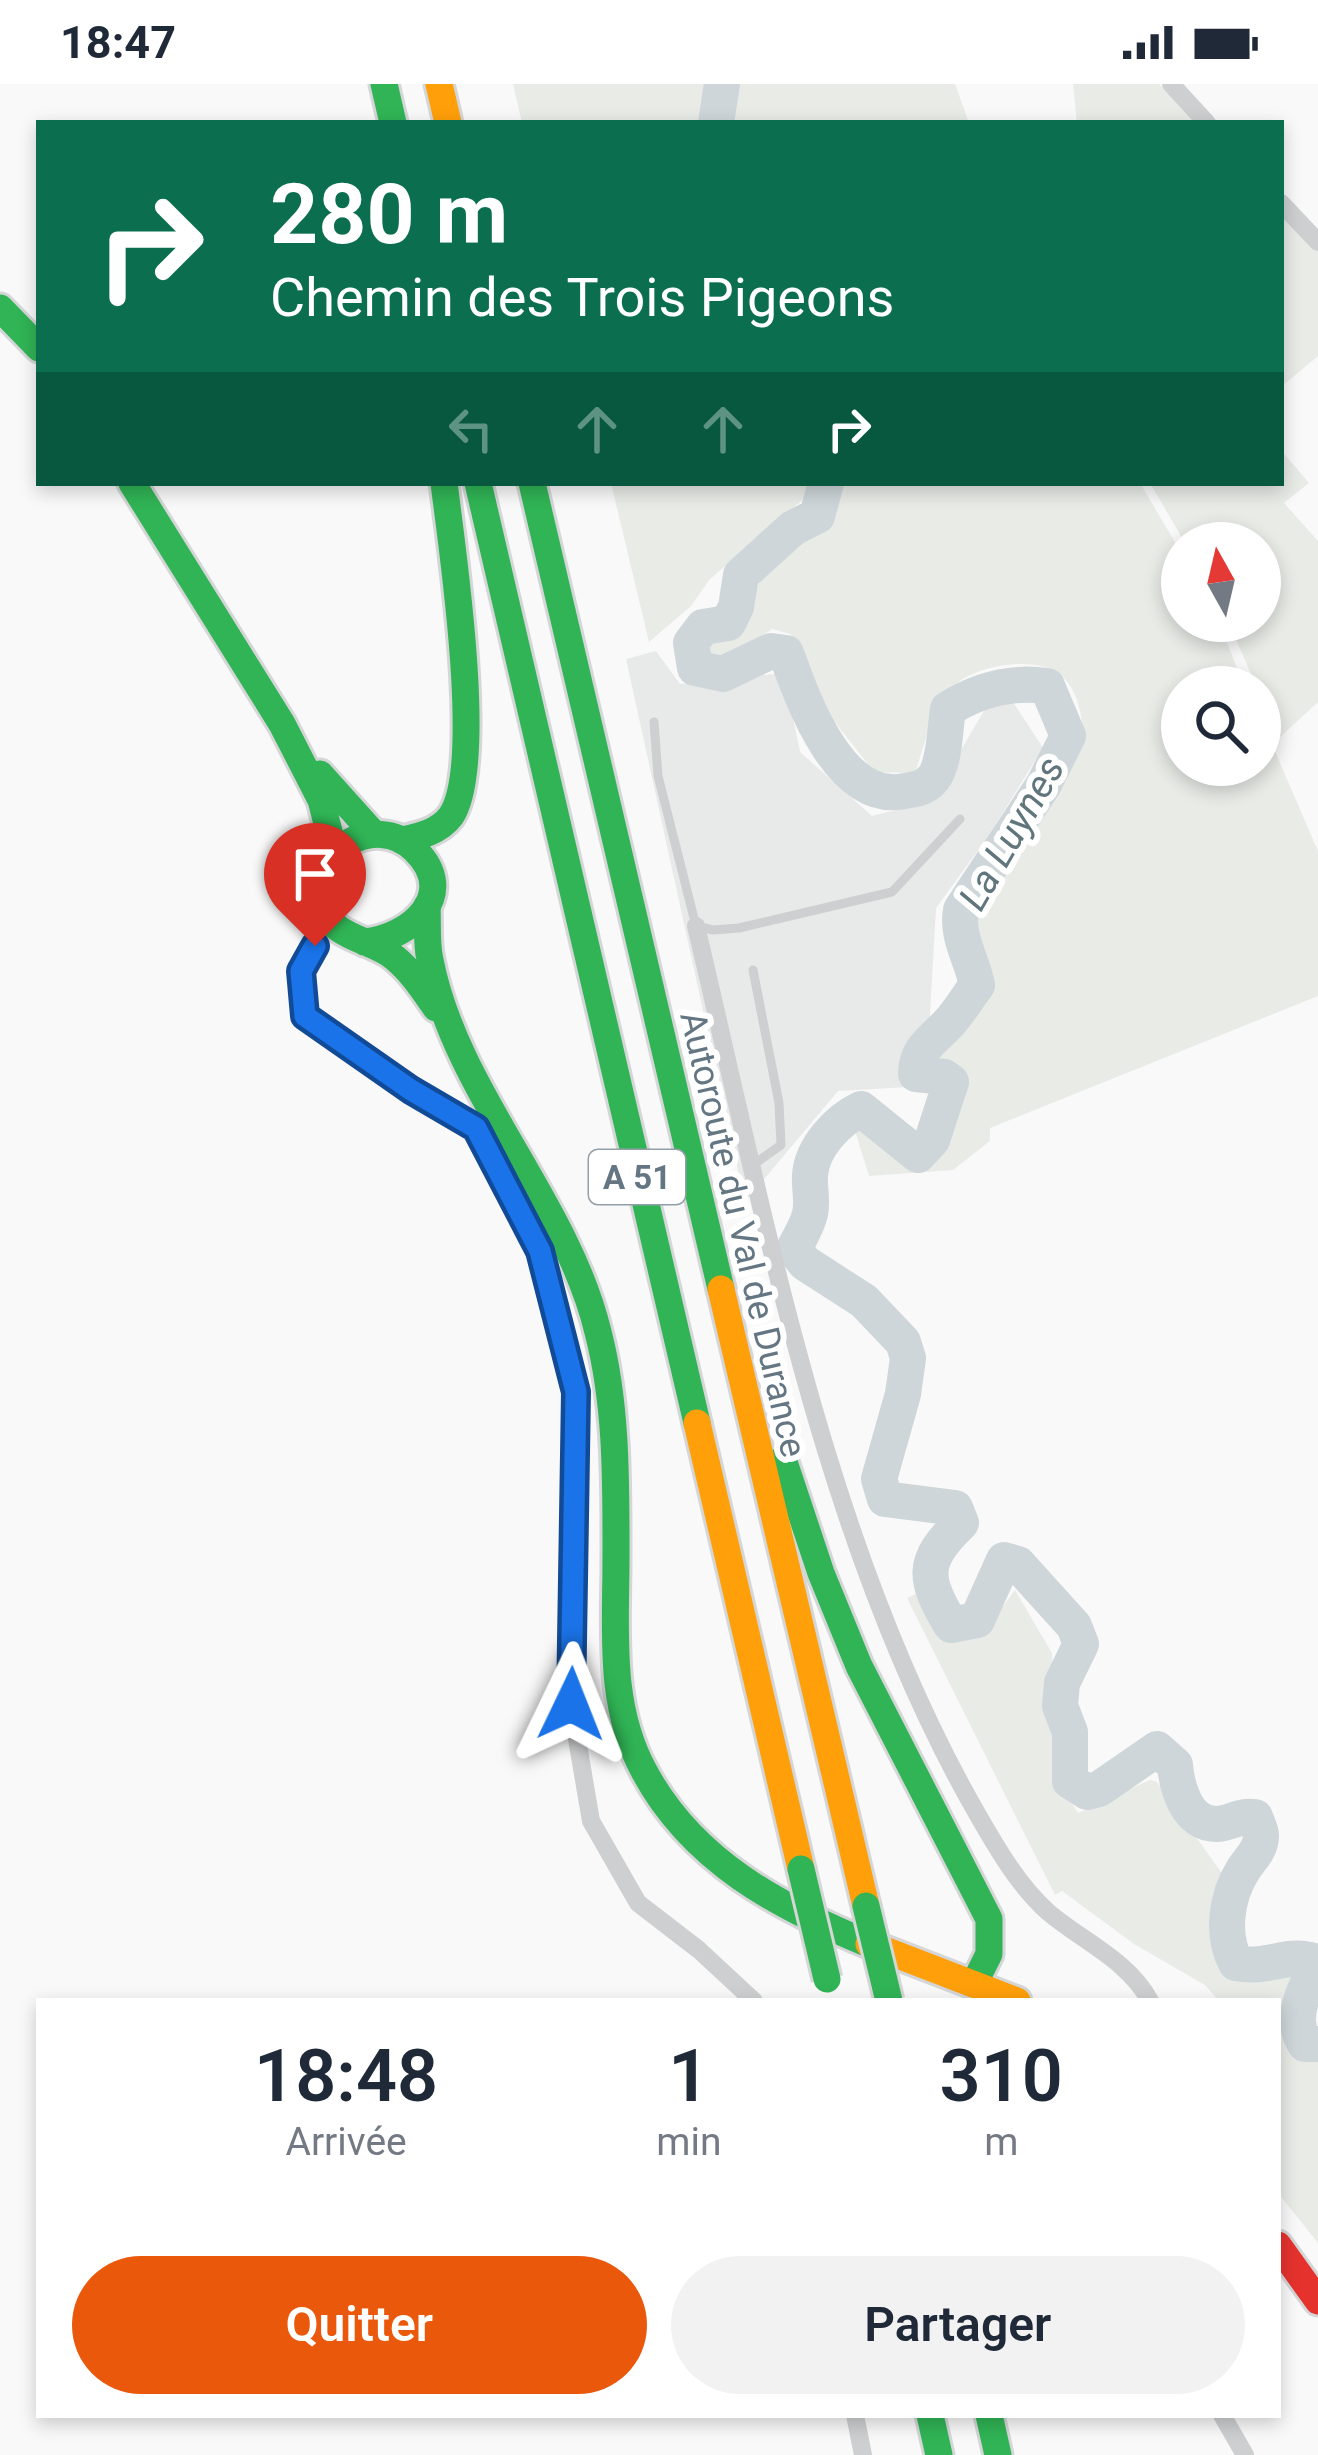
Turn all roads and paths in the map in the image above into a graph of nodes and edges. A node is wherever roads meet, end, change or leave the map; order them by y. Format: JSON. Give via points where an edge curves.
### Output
{"nodes":[{"id":1,"x":381,"y":84,"type":"edge"},
{"id":2,"x":439,"y":84,"type":"edge"},
{"id":3,"x":1171,"y":84,"type":"edge"},
{"id":4,"x":388,"y":120,"type":"edge"},
{"id":5,"x":447,"y":120,"type":"edge"},
{"id":6,"x":1204,"y":120,"type":"edge"},
{"id":7,"x":1284,"y":205,"type":"edge"},
{"id":8,"x":1318,"y":242,"type":"edge"},
{"id":9,"x":0,"y":308,"type":"edge"},
{"id":10,"x":36,"y":345,"type":"edge"},
{"id":11,"x":134,"y":486,"type":"edge"},
{"id":12,"x":444,"y":486,"type":"edge"},
{"id":13,"x":479,"y":486,"type":"edge"},
{"id":14,"x":533,"y":486,"type":"edge"},
{"id":15,"x":654,"y":722,"type":"dead end"},
{"id":16,"x":282,"y":724,"type":"junction"},
{"id":17,"x":960,"y":819,"type":"dead end"},
{"id":18,"x":373,"y":833,"type":"junction"},
{"id":19,"x":402,"y":840,"type":"junction"},
{"id":20,"x":334,"y":850,"type":"junction"},
{"id":21,"x":629,"y":901,"type":"junction"},
{"id":22,"x":427,"y":906,"type":"junction"},
{"id":23,"x":330,"y":921,"type":"junction"},
{"id":24,"x":696,"y":926,"type":"junction"},
{"id":25,"x":364,"y":942,"type":"junction"},
{"id":26,"x":753,"y":970,"type":"dead end"},
{"id":27,"x":462,"y":1046,"type":"junction"},
{"id":28,"x":753,"y":1165,"type":"junction"},
{"id":29,"x":982,"y":1975,"type":"junction"},
{"id":30,"x":830,"y":1990,"type":"edge"},
{"id":31,"x":751,"y":1998,"type":"edge"},
{"id":32,"x":888,"y":1998,"type":"edge"},
{"id":33,"x":1013,"y":1998,"type":"edge"},
{"id":34,"x":1148,"y":1998,"type":"edge"},
{"id":35,"x":1281,"y":2249,"type":"edge"},
{"id":36,"x":1318,"y":2301,"type":"edge"},
{"id":37,"x":856,"y":2418,"type":"edge"},
{"id":38,"x":931,"y":2418,"type":"edge"},
{"id":39,"x":989,"y":2418,"type":"edge"},
{"id":40,"x":1224,"y":2418,"type":"edge"},
{"id":41,"x":863,"y":2455,"type":"edge"},
{"id":42,"x":939,"y":2455,"type":"edge"},
{"id":43,"x":998,"y":2455,"type":"edge"},
{"id":44,"x":1245,"y":2455,"type":"edge"}],
"edges":[{"from":1,"to":4,"type":"main road"},
{"from":2,"to":5,"type":"main road"},
{"from":3,"to":6,"type":"street"},
{"from":7,"to":8,"type":"street"},
{"from":9,"to":10,"type":"main road"},
{"from":11,"to":16,"type":"main road"},
{"from":12,"to":19,"type":"main road","via":[[462,791],[443,825]]},
{"from":13,"to":30,"type":"main road","number":"A 51","bridge":true},
{"from":14,"to":21,"type":"main road","name":"Autoroute du Val de Durance","number":"A 51"},
{"from":15,"to":24,"type":"lane","via":[[658,776]]},
{"from":16,"to":18,"type":"main road"},
{"from":16,"to":20,"type":"main road","via":[[321,800]]},
{"from":17,"to":24,"type":"lane","via":[[892,892],[739,928]]},
{"from":18,"to":19,"type":"main road"},
{"from":18,"to":20,"type":"main road"},
{"from":19,"to":22,"type":"main road","via":[[429,876]]},
{"from":20,"to":23,"type":"main road","via":[[319,885]]},
{"from":21,"to":29,"type":"main road","via":[[796,1505],[859,1666],[989,1919]]},
{"from":21,"to":32,"type":"main road","name":"Autoroute du Val de Durance","number":"A 51","bridge":true},
{"from":22,"to":25,"type":"main road","via":[[402,936]]},
{"from":22,"to":27,"type":"main road","via":[[430,965]]},
{"from":23,"to":25,"type":"main road"},
{"from":23,"to":31,"type":"street","via":[[301,971],[305,1016],[476,1128],[540,1251],[576,1392],[571,1704],[591,1820],[638,1904]]},
{"from":24,"to":28,"type":"street"},
{"from":25,"to":27,"type":"main road","via":[[389,953],[419,984]]},
{"from":26,"to":28,"type":"lane","via":[[781,1145]]},
{"from":27,"to":29,"type":"main road","via":[[566,1246],[597,1325],[614,1445],[619,1696],[648,1782],[673,1822],[772,1901],[943,1973]]},
{"from":28,"to":34,"type":"street","via":[[813,1403],[896,1651],[1021,1881],[1051,1914],[1130,1972]]},
{"from":29,"to":33,"type":"main road"},
{"from":35,"to":36,"type":"main road"},
{"from":37,"to":41,"type":"street"},
{"from":38,"to":42,"type":"main road"},
{"from":39,"to":43,"type":"main road"},
{"from":40,"to":44,"type":"street"}]}
